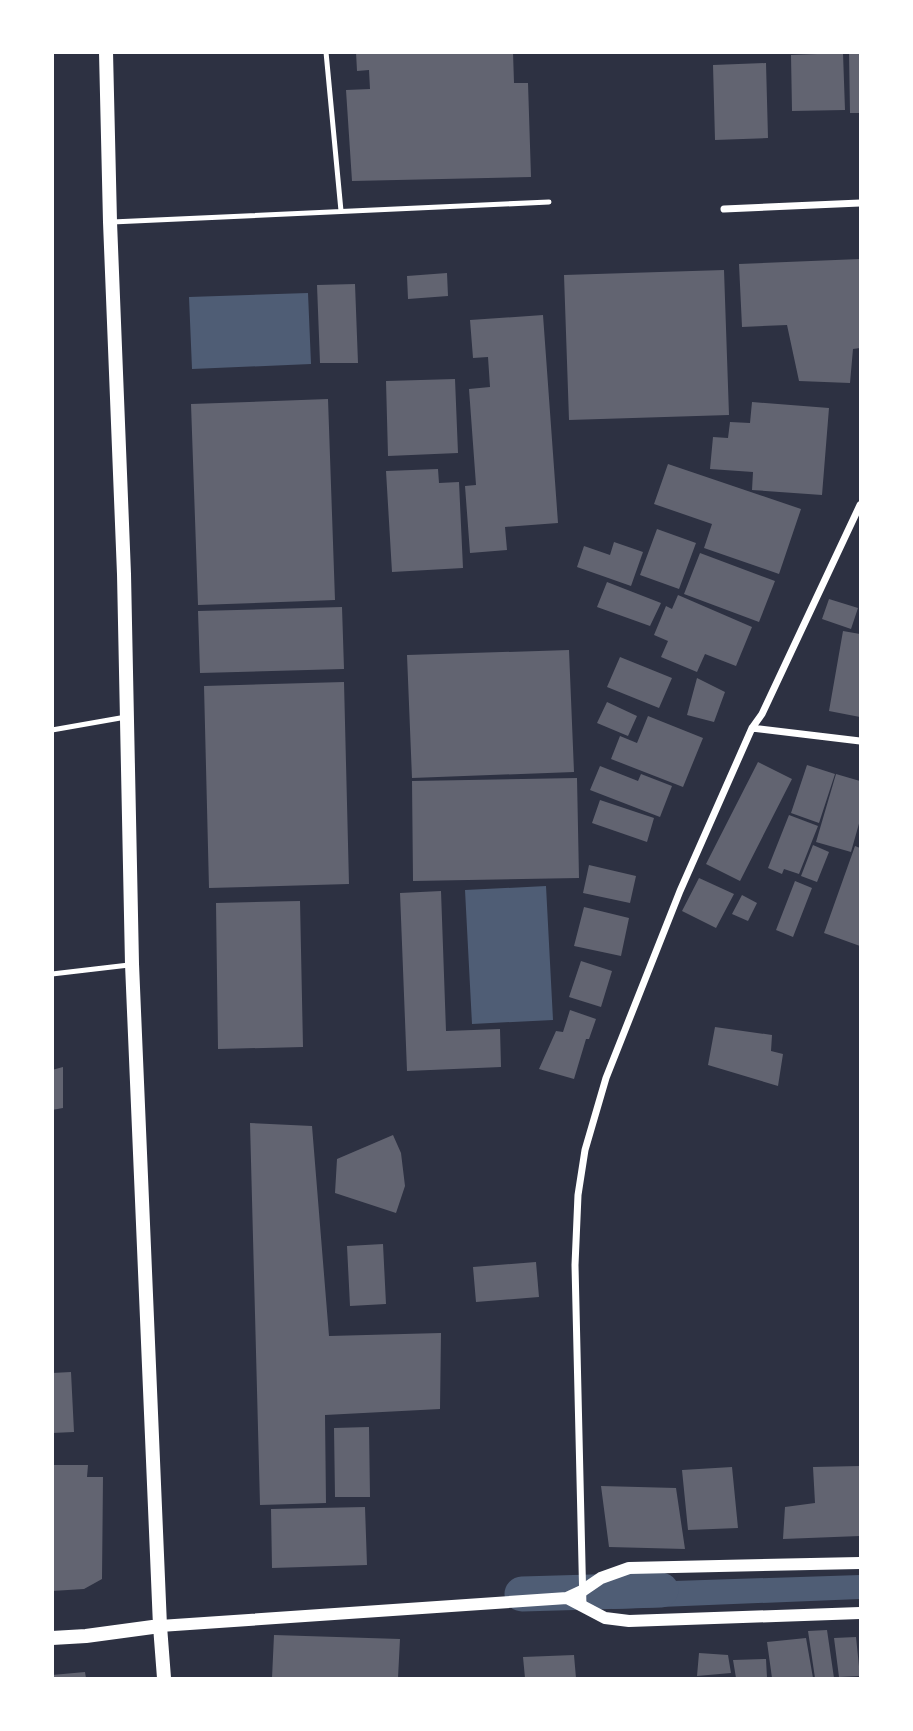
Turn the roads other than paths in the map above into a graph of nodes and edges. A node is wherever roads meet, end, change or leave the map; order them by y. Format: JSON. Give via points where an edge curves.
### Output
{"nodes":[{"id":1,"x":106,"y":52,"type":"edge"},
{"id":2,"x":326,"y":52,"type":"edge"},
{"id":3,"x":549,"y":202,"type":"dead end"},
{"id":4,"x":860,"y":204,"type":"edge"},
{"id":5,"x":724,"y":209,"type":"dead end"},
{"id":6,"x":341,"y":211,"type":"junction"},
{"id":7,"x":110,"y":222,"type":"junction"},
{"id":8,"x":860,"y":505,"type":"edge"},
{"id":9,"x":859,"y":513,"type":"edge"},
{"id":10,"x":126,"y":717,"type":"junction"},
{"id":11,"x":752,"y":728,"type":"junction"},
{"id":12,"x":52,"y":730,"type":"edge"},
{"id":13,"x":860,"y":741,"type":"edge"},
{"id":14,"x":132,"y":964,"type":"junction"},
{"id":15,"x":52,"y":974,"type":"edge"},
{"id":16,"x":860,"y":1563,"type":"edge"},
{"id":17,"x":582,"y":1591,"type":"junction"},
{"id":18,"x":567,"y":1598,"type":"junction"},
{"id":19,"x":583,"y":1606,"type":"junction"},
{"id":20,"x":860,"y":1613,"type":"edge"},
{"id":21,"x":160,"y":1626,"type":"junction"},
{"id":22,"x":52,"y":1638,"type":"edge"},
{"id":23,"x":164,"y":1678,"type":"edge"}],
"edges":[{"from":1,"to":7,"type":"main road"},
{"from":2,"to":6,"type":"lane"},
{"from":3,"to":6,"type":"lane"},
{"from":4,"to":5,"type":"street"},
{"from":6,"to":7,"type":"lane"},
{"from":7,"to":10,"type":"main road"},
{"from":8,"to":9,"type":"street"},
{"from":9,"to":11,"type":"street"},
{"from":10,"to":12,"type":"lane"},
{"from":10,"to":14,"type":"main road"},
{"from":11,"to":13,"type":"street"},
{"from":11,"to":17,"type":"street","via":[[680,891],[606,1078],[584,1150],[575,1265]]},
{"from":14,"to":15,"type":"lane"},
{"from":14,"to":21,"type":"main road"},
{"from":16,"to":17,"type":"street","via":[[629,1568]]},
{"from":17,"to":18,"type":"street"},
{"from":17,"to":19,"type":"street"},
{"from":18,"to":19,"type":"street"},
{"from":18,"to":21,"type":"street"},
{"from":19,"to":20,"type":"street","via":[[605,1618],[629,1621]]},
{"from":21,"to":22,"type":"main road"},
{"from":21,"to":23,"type":"main road"}]}
